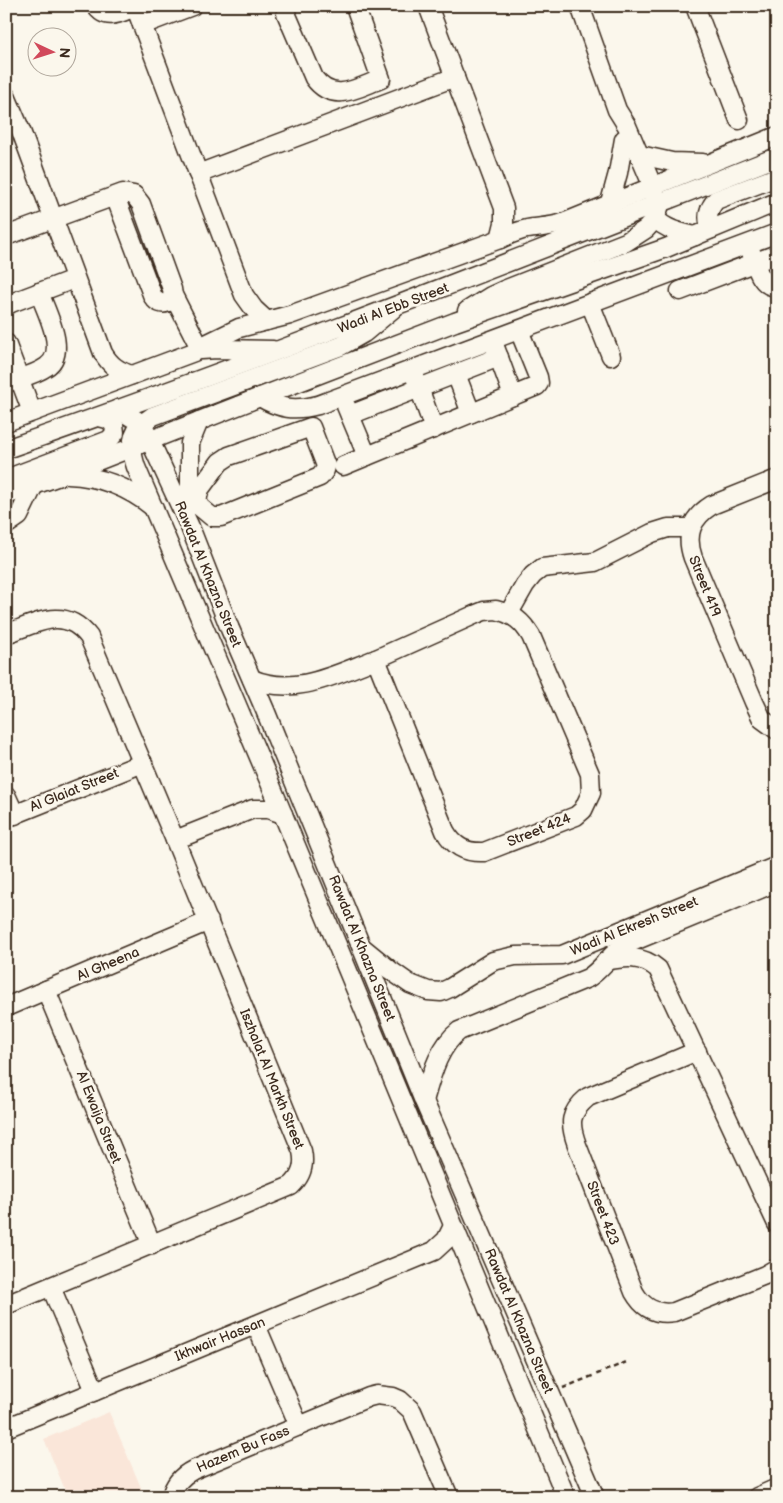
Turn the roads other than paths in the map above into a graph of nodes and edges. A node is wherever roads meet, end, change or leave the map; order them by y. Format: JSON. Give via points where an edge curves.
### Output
{"nodes":[{"id":1,"x":96,"y":6,"type":"edge"},
{"id":2,"x":135,"y":6,"type":"edge"},
{"id":3,"x":192,"y":6,"type":"edge"},
{"id":4,"x":286,"y":6,"type":"edge"},
{"id":5,"x":355,"y":6,"type":"edge"},
{"id":6,"x":428,"y":6,"type":"edge"},
{"id":7,"x":580,"y":6,"type":"edge"},
{"id":8,"x":695,"y":6,"type":"edge"},
{"id":9,"x":142,"y":25,"type":"junction"},
{"id":10,"x":455,"y":77,"type":"junction"},
{"id":11,"x":381,"y":79,"type":"junction"},
{"id":12,"x":6,"y":96,"type":"edge"},
{"id":13,"x":389,"y":102,"type":"junction"},
{"id":14,"x":617,"y":110,"type":"junction"},
{"id":15,"x":739,"y":120,"type":"dead end"},
{"id":16,"x":14,"y":128,"type":"edge"},
{"id":17,"x":777,"y":136,"type":"edge"},
{"id":18,"x":624,"y":139,"type":"junction"},
{"id":19,"x":640,"y":155,"type":"junction"},
{"id":20,"x":777,"y":157,"type":"edge"},
{"id":21,"x":715,"y":162,"type":"junction"},
{"id":22,"x":198,"y":174,"type":"junction"},
{"id":23,"x":777,"y":177,"type":"edge"},
{"id":24,"x":652,"y":202,"type":"junction"},
{"id":25,"x":777,"y":202,"type":"edge"},
{"id":26,"x":609,"y":206,"type":"junction"},
{"id":27,"x":504,"y":208,"type":"junction"},
{"id":28,"x":52,"y":219,"type":"junction"},
{"id":29,"x":527,"y":229,"type":"junction"},
{"id":30,"x":703,"y":232,"type":"junction"},
{"id":31,"x":777,"y":233,"type":"edge"},
{"id":32,"x":6,"y":236,"type":"edge"},
{"id":33,"x":500,"y":239,"type":"junction"},
{"id":34,"x":748,"y":243,"type":"junction"},
{"id":35,"x":482,"y":246,"type":"junction"},
{"id":36,"x":777,"y":254,"type":"edge"},
{"id":37,"x":755,"y":262,"type":"junction"},
{"id":38,"x":74,"y":279,"type":"junction"},
{"id":39,"x":458,"y":283,"type":"junction"},
{"id":40,"x":777,"y":287,"type":"edge"},
{"id":41,"x":680,"y":291,"type":"dead end"},
{"id":42,"x":39,"y":292,"type":"junction"},
{"id":43,"x":244,"y":295,"type":"junction"},
{"id":44,"x":590,"y":303,"type":"junction"},
{"id":45,"x":6,"y":306,"type":"edge"},
{"id":46,"x":394,"y":308,"type":"junction"},
{"id":47,"x":266,"y":321,"type":"junction"},
{"id":48,"x":455,"y":322,"type":"junction"},
{"id":49,"x":240,"y":328,"type":"junction"},
{"id":50,"x":519,"y":330,"type":"junction"},
{"id":51,"x":492,"y":340,"type":"junction"},
{"id":52,"x":6,"y":343,"type":"edge"},
{"id":53,"x":197,"y":350,"type":"junction"},
{"id":54,"x":283,"y":350,"type":"junction"},
{"id":55,"x":102,"y":353,"type":"junction"},
{"id":56,"x":612,"y":356,"type":"dead end"},
{"id":57,"x":499,"y":357,"type":"junction"},
{"id":58,"x":412,"y":370,"type":"junction"},
{"id":59,"x":456,"y":374,"type":"junction"},
{"id":60,"x":132,"y":375,"type":"junction"},
{"id":61,"x":13,"y":380,"type":"edge"},
{"id":62,"x":99,"y":387,"type":"junction"},
{"id":63,"x":419,"y":388,"type":"junction"},
{"id":64,"x":342,"y":396,"type":"junction"},
{"id":65,"x":513,"y":396,"type":"junction"},
{"id":66,"x":260,"y":397,"type":"junction"},
{"id":67,"x":305,"y":408,"type":"junction"},
{"id":68,"x":118,"y":409,"type":"junction"},
{"id":69,"x":32,"y":412,"type":"junction"},
{"id":70,"x":472,"y":413,"type":"junction"},
{"id":71,"x":350,"y":415,"type":"junction"},
{"id":72,"x":100,"y":417,"type":"junction"},
{"id":73,"x":198,"y":421,"type":"junction"},
{"id":74,"x":6,"y":422,"type":"edge"},
{"id":75,"x":311,"y":426,"type":"junction"},
{"id":76,"x":434,"y":429,"type":"junction"},
{"id":77,"x":145,"y":433,"type":"junction"},
{"id":78,"x":132,"y":448,"type":"junction"},
{"id":79,"x":6,"y":449,"type":"edge"},
{"id":80,"x":367,"y":456,"type":"junction"},
{"id":81,"x":343,"y":466,"type":"dead end"},
{"id":82,"x":62,"y":475,"type":"junction"},
{"id":83,"x":6,"y":478,"type":"edge"},
{"id":84,"x":777,"y":479,"type":"edge"},
{"id":85,"x":34,"y":485,"type":"junction"},
{"id":86,"x":6,"y":495,"type":"edge"},
{"id":87,"x":154,"y":508,"type":"junction"},
{"id":88,"x":6,"y":525,"type":"edge"},
{"id":89,"x":190,"y":527,"type":"junction"},
{"id":90,"x":691,"y":528,"type":"junction"},
{"id":91,"x":510,"y":613,"type":"junction"},
{"id":92,"x":230,"y":629,"type":"junction"},
{"id":93,"x":6,"y":634,"type":"edge"},
{"id":94,"x":209,"y":638,"type":"junction"},
{"id":95,"x":376,"y":659,"type":"junction"},
{"id":96,"x":252,"y":679,"type":"junction"},
{"id":97,"x":284,"y":686,"type":"junction"},
{"id":98,"x":266,"y":710,"type":"junction"},
{"id":99,"x":777,"y":730,"type":"edge"},
{"id":100,"x":143,"y":763,"type":"junction"},
{"id":101,"x":270,"y":783,"type":"junction"},
{"id":102,"x":6,"y":795,"type":"edge"},
{"id":103,"x":253,"y":809,"type":"junction"},
{"id":104,"x":283,"y":814,"type":"junction"},
{"id":105,"x":10,"y":817,"type":"edge"},
{"id":106,"x":175,"y":840,"type":"junction"},
{"id":107,"x":777,"y":866,"type":"edge"},
{"id":108,"x":777,"y":882,"type":"edge"},
{"id":109,"x":209,"y":922,"type":"junction"},
{"id":110,"x":359,"y":944,"type":"junction"},
{"id":111,"x":606,"y":961,"type":"junction"},
{"id":112,"x":46,"y":990,"type":"junction"},
{"id":113,"x":6,"y":1006,"type":"edge"},
{"id":114,"x":697,"y":1051,"type":"junction"},
{"id":115,"x":424,"y":1101,"type":"junction"},
{"id":116,"x":776,"y":1221,"type":"edge"},
{"id":117,"x":453,"y":1226,"type":"junction"},
{"id":118,"x":152,"y":1245,"type":"junction"},
{"id":119,"x":434,"y":1251,"type":"junction"},
{"id":120,"x":465,"y":1255,"type":"junction"},
{"id":121,"x":777,"y":1268,"type":"edge"},
{"id":122,"x":51,"y":1287,"type":"junction"},
{"id":123,"x":6,"y":1305,"type":"edge"},
{"id":124,"x":256,"y":1325,"type":"junction"},
{"id":125,"x":94,"y":1391,"type":"junction"},
{"id":126,"x":299,"y":1426,"type":"junction"},
{"id":127,"x":6,"y":1428,"type":"edge"},
{"id":128,"x":777,"y":1488,"type":"edge"},
{"id":129,"x":171,"y":1497,"type":"edge"},
{"id":130,"x":449,"y":1497,"type":"edge"},
{"id":131,"x":566,"y":1497,"type":"edge"},
{"id":132,"x":595,"y":1497,"type":"edge"},
{"id":133,"x":757,"y":1497,"type":"edge"}],
"edges":[{"from":1,"to":2,"type":"street","via":[[103,14],[114,15]]},
{"from":2,"to":9,"type":"street"},
{"from":3,"to":9,"type":"street"},
{"from":4,"to":11,"type":"street","via":[[286,13],[314,78],[322,87],[344,93]]},
{"from":5,"to":11,"type":"street"},
{"from":6,"to":10,"type":"street"},
{"from":7,"to":14,"type":"street"},
{"from":8,"to":15,"type":"street"},
{"from":9,"to":22,"type":"street"},
{"from":10,"to":13,"type":"street"},
{"from":10,"to":27,"type":"street"},
{"from":11,"to":13,"type":"street"},
{"from":12,"to":16,"type":"street"},
{"from":13,"to":22,"type":"street"},
{"from":14,"to":18,"type":"street"},
{"from":14,"to":19,"type":"street"},
{"from":16,"to":28,"type":"street"},
{"from":17,"to":21,"type":"street"},
{"from":18,"to":24,"type":"street"},
{"from":18,"to":26,"type":"street"},
{"from":19,"to":21,"type":"street","via":[[672,162]]},
{"from":19,"to":24,"type":"street"},
{"from":20,"to":24,"type":"street","name":"Wadi Al Ebb Street"},
{"from":21,"to":24,"type":"street"},
{"from":22,"to":43,"type":"street"},
{"from":23,"to":30,"type":"street","via":[[716,200],[708,213]]},
{"from":24,"to":26,"type":"street"},
{"from":24,"to":30,"type":"street","via":[[670,228]]},
{"from":24,"to":39,"type":"street","name":"Wadi Al Ebb Street"},
{"from":24,"to":48,"type":"street","via":[[646,229],[626,242],[491,296]]},
{"from":25,"to":30,"type":"street"},
{"from":26,"to":29,"type":"street","via":[[558,225]]},
{"from":27,"to":29,"type":"street"},
{"from":27,"to":33,"type":"street"},
{"from":28,"to":32,"type":"street"},
{"from":28,"to":38,"type":"street"},
{"from":28,"to":53,"type":"street","via":[[115,196],[153,297],[161,304],[167,303],[173,295]]},
{"from":29,"to":33,"type":"street"},
{"from":30,"to":48,"type":"street"},
{"from":31,"to":34,"type":"street"},
{"from":33,"to":35,"type":"street"},
{"from":34,"to":37,"type":"street"},
{"from":34,"to":44,"type":"street"},
{"from":35,"to":39,"type":"street"},
{"from":35,"to":47,"type":"street"},
{"from":36,"to":37,"type":"street"},
{"from":37,"to":40,"type":"street","via":[[764,282]]},
{"from":37,"to":41,"type":"street"},
{"from":38,"to":42,"type":"street"},
{"from":38,"to":55,"type":"street"},
{"from":39,"to":46,"type":"street","name":"Wadi Al Ebb Street"},
{"from":42,"to":45,"type":"street"},
{"from":42,"to":61,"type":"street","via":[[57,343],[56,355],[44,369]]},
{"from":43,"to":47,"type":"street"},
{"from":43,"to":49,"type":"street"},
{"from":44,"to":50,"type":"street"},
{"from":44,"to":56,"type":"street"},
{"from":46,"to":54,"type":"street","name":"Wadi Al Ebb Street"},
{"from":46,"to":77,"type":"street","via":[[364,333],[341,346],[160,412],[147,420]]},
{"from":47,"to":49,"type":"street"},
{"from":48,"to":66,"type":"street"},
{"from":49,"to":53,"type":"street"},
{"from":50,"to":51,"type":"street"},
{"from":50,"to":65,"type":"street","via":[[539,383]]},
{"from":51,"to":57,"type":"street"},
{"from":51,"to":58,"type":"street"},
{"from":52,"to":61,"type":"street"},
{"from":53,"to":54,"type":"street"},
{"from":53,"to":60,"type":"street"},
{"from":54,"to":68,"type":"street","name":"Wadi Al Ebb Street"},
{"from":55,"to":60,"type":"street","via":[[112,365]]},
{"from":55,"to":62,"type":"street","via":[[104,370]]},
{"from":57,"to":59,"type":"street"},
{"from":57,"to":65,"type":"street"},
{"from":58,"to":63,"type":"street"},
{"from":58,"to":64,"type":"street"},
{"from":59,"to":63,"type":"street"},
{"from":59,"to":70,"type":"street"},
{"from":60,"to":62,"type":"street"},
{"from":61,"to":69,"type":"street"},
{"from":62,"to":69,"type":"street"},
{"from":63,"to":71,"type":"street"},
{"from":63,"to":76,"type":"street"},
{"from":64,"to":67,"type":"street"},
{"from":64,"to":71,"type":"street"},
{"from":65,"to":70,"type":"street"},
{"from":66,"to":67,"type":"street","via":[[282,408]]},
{"from":66,"to":73,"type":"street"},
{"from":67,"to":75,"type":"street"},
{"from":68,"to":72,"type":"street","name":"Wadi Al Ebb Street"},
{"from":68,"to":77,"type":"street","name":"Rawdat Al Khazna Street"},
{"from":69,"to":74,"type":"street"},
{"from":70,"to":76,"type":"street"},
{"from":71,"to":80,"type":"street"},
{"from":72,"to":79,"type":"street","name":"Wadi Al Ebb Street"},
{"from":72,"to":83,"type":"street","via":[[114,424],[115,433],[110,440]]},
{"from":73,"to":77,"type":"street"},
{"from":73,"to":89,"type":"street","via":[[189,451]]},
{"from":75,"to":75,"type":"street","via":[[326,466],[320,477],[221,518],[212,517],[200,507],[198,492],[224,458]]},
{"from":76,"to":80,"type":"street"},
{"from":77,"to":78,"type":"street","via":[[136,432]]},
{"from":77,"to":89,"type":"street","name":"Rawdat Al Khazna Street"},
{"from":78,"to":82,"type":"street"},
{"from":78,"to":87,"type":"street","name":"Rawdat Al Khazna Street","via":[[136,467]]},
{"from":80,"to":81,"type":"street"},
{"from":82,"to":85,"type":"street"},
{"from":82,"to":87,"type":"street","via":[[90,477],[111,483]]},
{"from":84,"to":90,"type":"street","via":[[712,505],[696,518]]},
{"from":85,"to":86,"type":"street"},
{"from":85,"to":88,"type":"street","via":[[19,516]]},
{"from":87,"to":94,"type":"street","name":"Rawdat Al Khazna Street"},
{"from":89,"to":92,"type":"street","name":"Rawdat Al Khazna Street"},
{"from":90,"to":91,"type":"street","via":[[668,528],[652,533],[595,562],[542,568],[525,585]]},
{"from":90,"to":99,"type":"street","name":"Street 419","via":[[690,549],[750,693],[762,719]]},
{"from":91,"to":95,"type":"street","via":[[484,611]]},
{"from":91,"to":95,"type":"street","name":"Street 424","via":[[531,636],[590,774],[591,793],[583,810],[576,816],[484,852],[465,850],[450,839]]},
{"from":92,"to":94,"type":"street"},
{"from":92,"to":96,"type":"street","name":"Rawdat Al Khazna Street"},
{"from":93,"to":100,"type":"street","name":"Iszhalat Al Markh Street","via":[[55,618],[71,621],[84,630]]},
{"from":94,"to":101,"type":"street","name":"Rawdat Al Khazna Street"},
{"from":95,"to":97,"type":"street","via":[[312,683]]},
{"from":96,"to":97,"type":"street"},
{"from":96,"to":98,"type":"street","name":"Rawdat Al Khazna Street"},
{"from":97,"to":98,"type":"street","via":[[270,698]]},
{"from":98,"to":110,"type":"street","name":"Rawdat Al Khazna Street"},
{"from":100,"to":105,"type":"street","name":"Al Glaiat Street"},
{"from":100,"to":106,"type":"street","name":"Iszhalat Al Markh Street"},
{"from":101,"to":103,"type":"street"},
{"from":101,"to":104,"type":"street","name":"Rawdat Al Khazna Street"},
{"from":102,"to":105,"type":"street"},
{"from":103,"to":104,"type":"street"},
{"from":103,"to":106,"type":"street"},
{"from":104,"to":117,"type":"street","name":"Rawdat Al Khazna Street"},
{"from":106,"to":109,"type":"street","name":"Iszhalat Al Markh Street"},
{"from":107,"to":110,"type":"street","name":"Wadi Al Ekresh Street","via":[[562,955],[515,956],[493,961],[441,992],[410,984]]},
{"from":108,"to":111,"type":"street","via":[[627,944]]},
{"from":109,"to":112,"type":"street","name":"Al Gheena"},
{"from":109,"to":118,"type":"street","name":"Iszhalat Al Markh Street","via":[[302,1151],[303,1168],[291,1186]]},
{"from":110,"to":115,"type":"street","name":"Rawdat Al Khazna Street"},
{"from":111,"to":114,"type":"street","via":[[634,958],[651,963],[658,969]]},
{"from":111,"to":115,"type":"street","via":[[588,978],[466,1027],[452,1036],[440,1055]]},
{"from":112,"to":113,"type":"street","name":"Al Gheena"},
{"from":112,"to":118,"type":"street","name":"Al Ewaija Street"},
{"from":114,"to":116,"type":"street"},
{"from":114,"to":121,"type":"street","name":"Street 423","via":[[588,1097],[572,1114],[572,1130],[577,1145],[634,1292],[650,1310],[674,1312]]},
{"from":115,"to":132,"type":"street","name":"Rawdat Al Khazna Street"},
{"from":117,"to":119,"type":"street","name":"Ikhwair Hassan","via":[[446,1240]]},
{"from":117,"to":120,"type":"street","name":"Rawdat Al Khazna Street"},
{"from":118,"to":122,"type":"street","name":"Iszhalat Al Markh Street"},
{"from":119,"to":120,"type":"street","name":"Ikhwair Hassan"},
{"from":119,"to":124,"type":"street","name":"Ikhwair Hassan"},
{"from":120,"to":131,"type":"street","name":"Rawdat Al Khazna Street"},
{"from":122,"to":123,"type":"street","name":"Iszhalat Al Markh Street"},
{"from":122,"to":125,"type":"street"},
{"from":124,"to":125,"type":"street","name":"Ikhwair Hassan"},
{"from":124,"to":126,"type":"street","name":"Hazem Bu Fass"},
{"from":125,"to":127,"type":"street","name":"Ikhwair Hassan"},
{"from":126,"to":129,"type":"street","name":"Hazem Bu Fass","via":[[193,1470],[176,1483]]},
{"from":126,"to":130,"type":"street","name":"Hazem Bu Fass","via":[[369,1397],[385,1395],[400,1400],[412,1411]]},
{"from":128,"to":133,"type":"street"}]}
